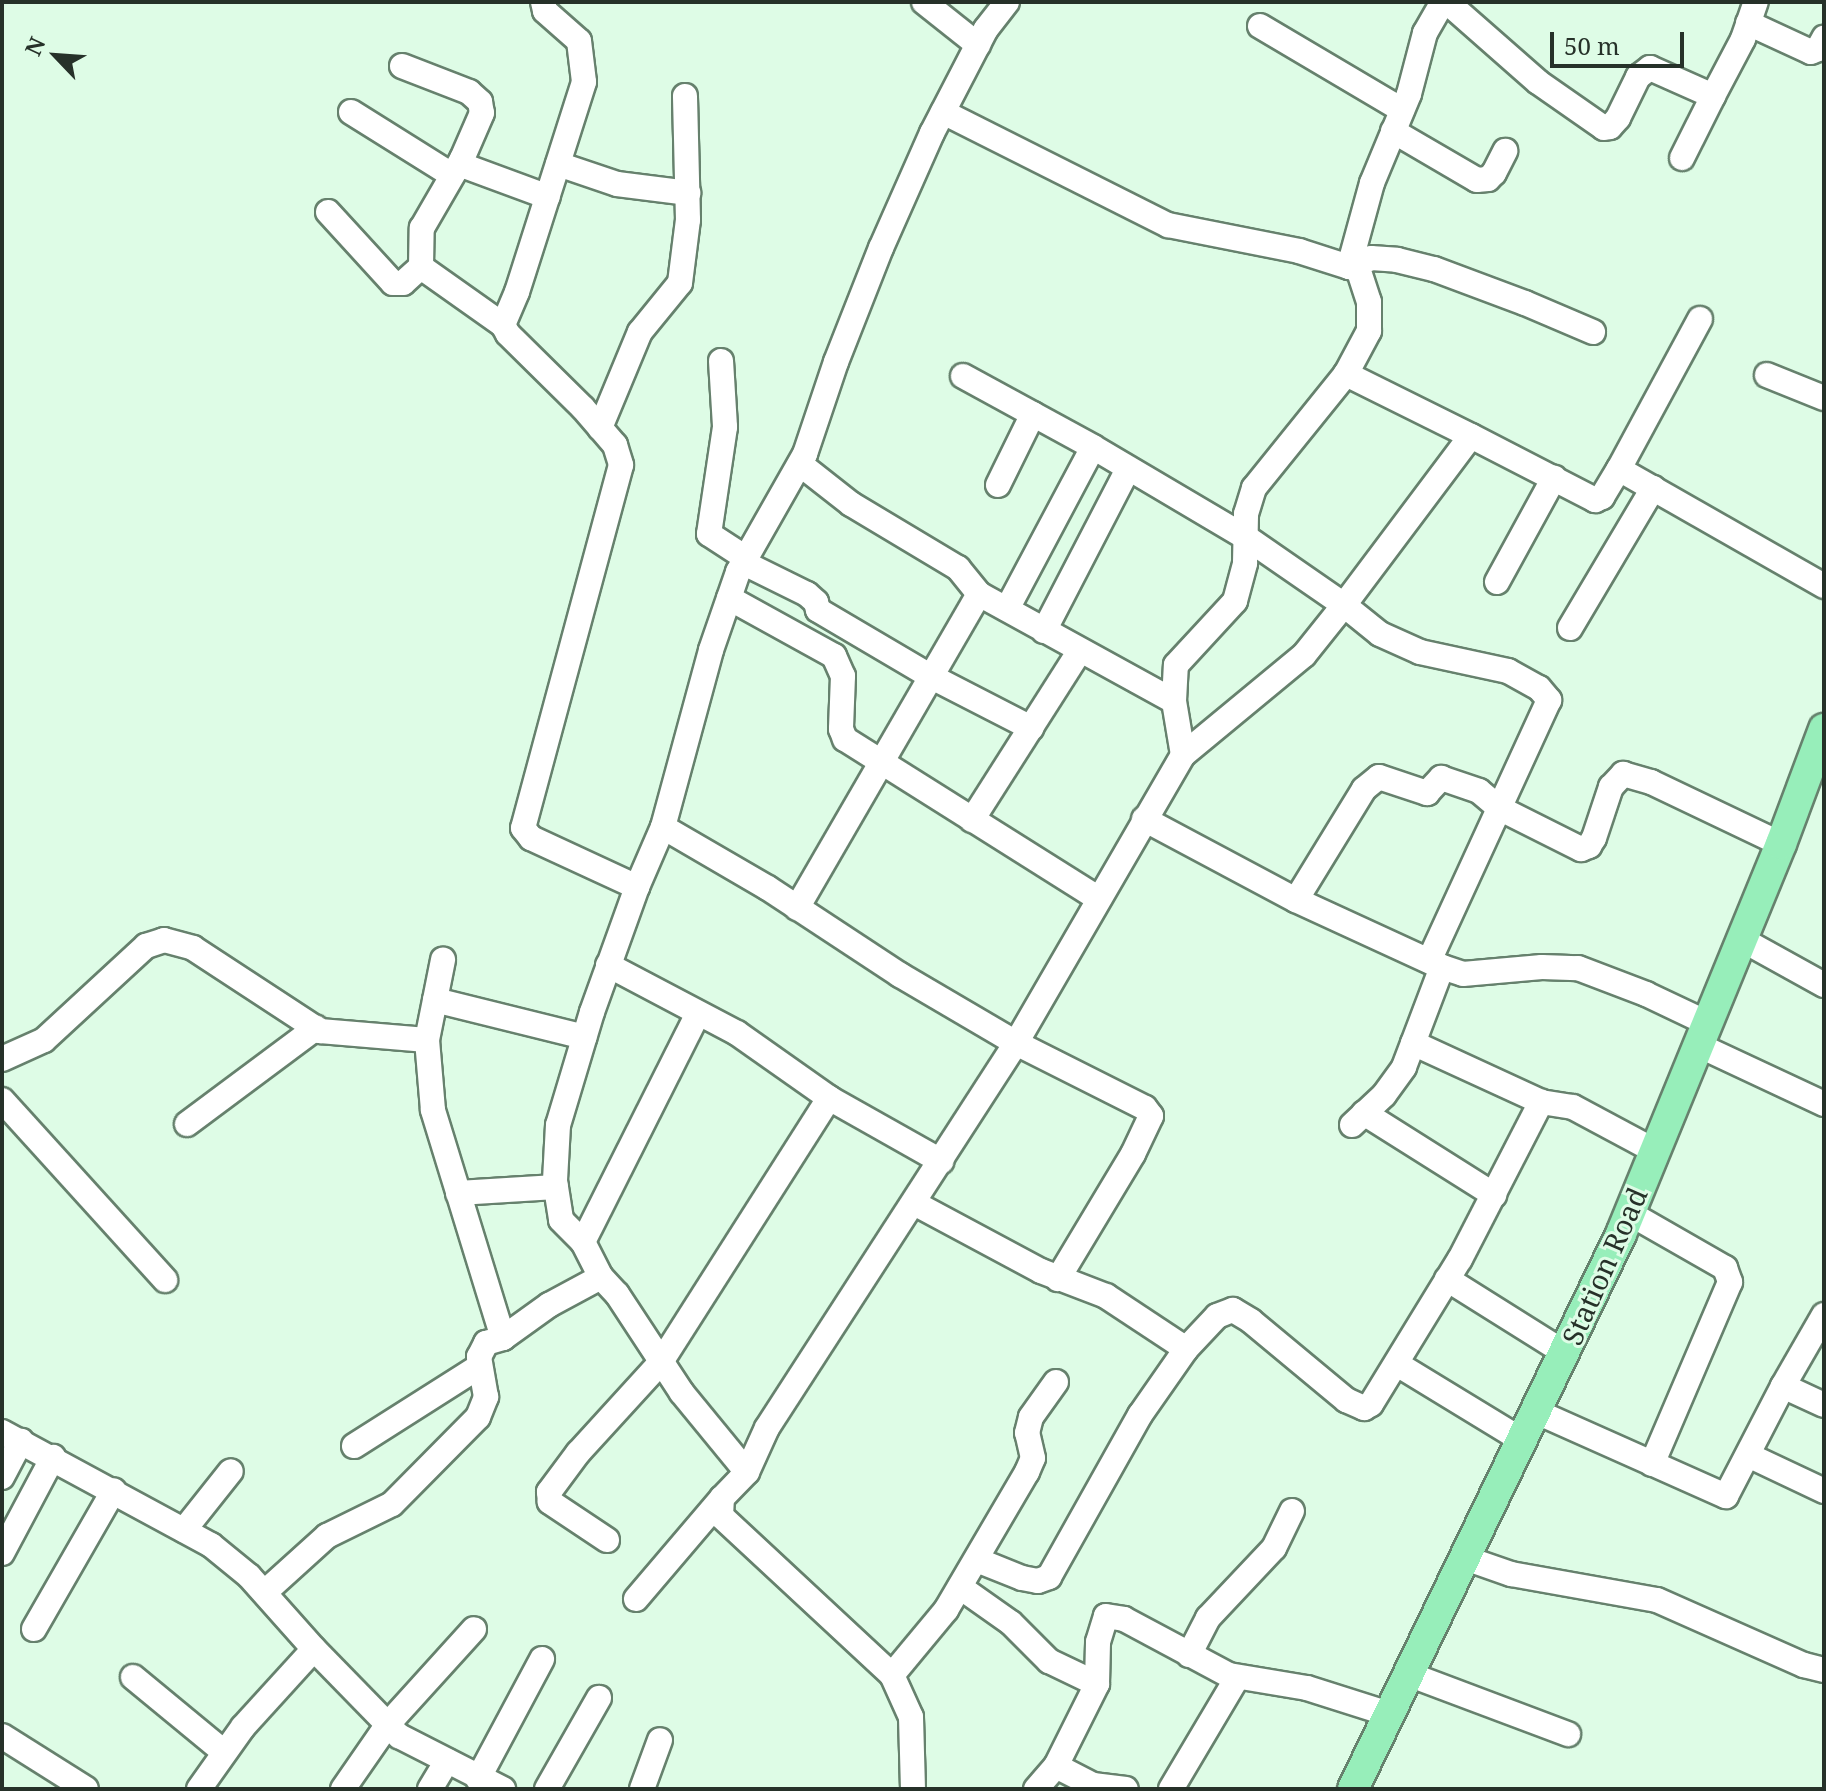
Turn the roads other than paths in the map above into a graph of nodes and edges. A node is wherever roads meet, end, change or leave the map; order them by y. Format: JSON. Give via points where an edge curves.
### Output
{"nodes":[{"id":1,"x":543,"y":2,"type":"edge"},
{"id":2,"x":924,"y":2,"type":"edge"},
{"id":3,"x":1007,"y":2,"type":"edge"},
{"id":4,"x":1445,"y":2,"type":"edge"},
{"id":5,"x":1752,"y":12,"type":"edge"},
{"id":6,"x":1260,"y":26,"type":"dead end"},
{"id":7,"x":1824,"y":38,"type":"edge"},
{"id":8,"x":978,"y":45,"type":"junction"},
{"id":9,"x":402,"y":66,"type":"dead end"},
{"id":10,"x":685,"y":96,"type":"dead end"},
{"id":11,"x":1713,"y":96,"type":"junction"},
{"id":12,"x":351,"y":112,"type":"dead end"},
{"id":13,"x":943,"y":112,"type":"junction"},
{"id":14,"x":1397,"y":121,"type":"junction"},
{"id":15,"x":1505,"y":151,"type":"dead end"},
{"id":16,"x":1682,"y":158,"type":"dead end"},
{"id":17,"x":558,"y":164,"type":"junction"},
{"id":18,"x":457,"y":167,"type":"junction"},
{"id":19,"x":688,"y":193,"type":"junction"},
{"id":20,"x":548,"y":197,"type":"junction"},
{"id":21,"x":328,"y":212,"type":"dead end"},
{"id":22,"x":421,"y":267,"type":"junction"},
{"id":23,"x":1349,"y":267,"type":"junction"},
{"id":24,"x":1700,"y":319,"type":"dead end"},
{"id":25,"x":503,"y":325,"type":"junction"},
{"id":26,"x":1593,"y":332,"type":"dead end"},
{"id":27,"x":721,"y":361,"type":"dead end"},
{"id":28,"x":1346,"y":374,"type":"junction"},
{"id":29,"x":1767,"y":375,"type":"dead end"},
{"id":30,"x":963,"y":376,"type":"dead end"},
{"id":31,"x":1824,"y":398,"type":"edge"},
{"id":32,"x":1033,"y":414,"type":"junction"},
{"id":33,"x":600,"y":428,"type":"junction"},
{"id":34,"x":1471,"y":436,"type":"junction"},
{"id":35,"x":1093,"y":447,"type":"junction"},
{"id":36,"x":800,"y":464,"type":"junction"},
{"id":37,"x":1128,"y":469,"type":"junction"},
{"id":38,"x":1619,"y":469,"type":"junction"},
{"id":39,"x":1554,"y":478,"type":"junction"},
{"id":40,"x":998,"y":485,"type":"dead end"},
{"id":41,"x":1653,"y":488,"type":"junction"},
{"id":42,"x":1247,"y":538,"type":"junction"},
{"id":43,"x":745,"y":560,"type":"junction"},
{"id":44,"x":1497,"y":582,"type":"dead end"},
{"id":45,"x":1824,"y":586,"type":"edge"},
{"id":46,"x":979,"y":594,"type":"junction"},
{"id":47,"x":729,"y":598,"type":"junction"},
{"id":48,"x":1344,"y":605,"type":"junction"},
{"id":49,"x":1007,"y":609,"type":"junction"},
{"id":50,"x":1570,"y":628,"type":"dead end"},
{"id":51,"x":1044,"y":631,"type":"junction"},
{"id":52,"x":1079,"y":652,"type":"junction"},
{"id":53,"x":930,"y":676,"type":"junction"},
{"id":54,"x":1174,"y":701,"type":"junction"},
{"id":55,"x":1031,"y":728,"type":"junction"},
{"id":56,"x":1824,"y":729,"type":"edge"},
{"id":57,"x":1183,"y":755,"type":"junction"},
{"id":58,"x":883,"y":762,"type":"junction"},
{"id":59,"x":1499,"y":808,"type":"junction"},
{"id":60,"x":1144,"y":819,"type":"junction"},
{"id":61,"x":972,"y":820,"type":"junction"},
{"id":62,"x":663,"y":827,"type":"junction"},
{"id":63,"x":1781,"y":844,"type":"junction"},
{"id":64,"x":637,"y":887,"type":"junction"},
{"id":65,"x":1099,"y":899,"type":"junction"},
{"id":66,"x":1296,"y":900,"type":"junction"},
{"id":67,"x":797,"y":908,"type":"junction"},
{"id":68,"x":1741,"y":939,"type":"junction"},
{"id":69,"x":443,"y":960,"type":"dead end"},
{"id":70,"x":1435,"y":964,"type":"junction"},
{"id":71,"x":608,"y":965,"type":"junction"},
{"id":72,"x":1824,"y":985,"type":"edge"},
{"id":73,"x":435,"y":1000,"type":"junction"},
{"id":74,"x":698,"y":1013,"type":"junction"},
{"id":75,"x":316,"y":1028,"type":"junction"},
{"id":76,"x":1703,"y":1034,"type":"junction"},
{"id":77,"x":584,"y":1037,"type":"junction"},
{"id":78,"x":427,"y":1040,"type":"junction"},
{"id":79,"x":1016,"y":1043,"type":"junction"},
{"id":80,"x":1413,"y":1043,"type":"junction"},
{"id":81,"x":2,"y":1059,"type":"edge"},
{"id":82,"x":829,"y":1098,"type":"junction"},
{"id":83,"x":2,"y":1100,"type":"edge"},
{"id":84,"x":1541,"y":1102,"type":"junction"},
{"id":85,"x":1824,"y":1104,"type":"edge"},
{"id":86,"x":187,"y":1124,"type":"dead end"},
{"id":87,"x":1655,"y":1151,"type":"junction"},
{"id":88,"x":941,"y":1161,"type":"junction"},
{"id":89,"x":556,"y":1187,"type":"junction"},
{"id":90,"x":458,"y":1193,"type":"junction"},
{"id":91,"x":1494,"y":1195,"type":"junction"},
{"id":92,"x":914,"y":1203,"type":"junction"},
{"id":93,"x":1629,"y":1213,"type":"junction"},
{"id":94,"x":583,"y":1242,"type":"junction"},
{"id":95,"x":601,"y":1277,"type":"junction"},
{"id":96,"x":1058,"y":1279,"type":"junction"},
{"id":97,"x":1447,"y":1279,"type":"junction"},
{"id":98,"x":165,"y":1280,"type":"dead end"},
{"id":99,"x":1824,"y":1315,"type":"edge"},
{"id":100,"x":503,"y":1338,"type":"junction"},
{"id":101,"x":1186,"y":1349,"type":"junction"},
{"id":102,"x":1565,"y":1353,"type":"junction"},
{"id":103,"x":661,"y":1362,"type":"junction"},
{"id":104,"x":1397,"y":1364,"type":"junction"},
{"id":105,"x":480,"y":1366,"type":"junction"},
{"id":106,"x":1056,"y":1382,"type":"dead end"},
{"id":107,"x":1783,"y":1386,"type":"junction"},
{"id":108,"x":1824,"y":1405,"type":"edge"},
{"id":109,"x":1537,"y":1412,"type":"junction"},
{"id":110,"x":12,"y":1437,"type":"edge"},
{"id":111,"x":1523,"y":1441,"type":"junction"},
{"id":112,"x":354,"y":1446,"type":"dead end"},
{"id":113,"x":1748,"y":1455,"type":"junction"},
{"id":114,"x":53,"y":1457,"type":"junction"},
{"id":115,"x":1652,"y":1464,"type":"junction"},
{"id":116,"x":231,"y":1471,"type":"dead end"},
{"id":117,"x":747,"y":1472,"type":"junction"},
{"id":118,"x":2,"y":1477,"type":"edge"},
{"id":119,"x":114,"y":1490,"type":"junction"},
{"id":120,"x":1824,"y":1491,"type":"edge"},
{"id":121,"x":722,"y":1498,"type":"junction"},
{"id":122,"x":1292,"y":1511,"type":"dead end"},
{"id":123,"x":184,"y":1530,"type":"junction"},
{"id":124,"x":607,"y":1540,"type":"dead end"},
{"id":125,"x":2,"y":1553,"type":"edge"},
{"id":126,"x":1465,"y":1558,"type":"junction"},
{"id":127,"x":977,"y":1560,"type":"junction"},
{"id":128,"x":960,"y":1587,"type":"junction"},
{"id":129,"x":265,"y":1592,"type":"junction"},
{"id":130,"x":636,"y":1599,"type":"dead end"},
{"id":131,"x":34,"y":1629,"type":"dead end"},
{"id":132,"x":474,"y":1629,"type":"dead end"},
{"id":133,"x":314,"y":1649,"type":"junction"},
{"id":134,"x":1189,"y":1655,"type":"junction"},
{"id":135,"x":542,"y":1659,"type":"dead end"},
{"id":136,"x":1824,"y":1670,"type":"edge"},
{"id":137,"x":1408,"y":1674,"type":"junction"},
{"id":138,"x":892,"y":1675,"type":"junction"},
{"id":139,"x":133,"y":1677,"type":"dead end"},
{"id":140,"x":1237,"y":1678,"type":"junction"},
{"id":141,"x":1097,"y":1684,"type":"junction"},
{"id":142,"x":599,"y":1698,"type":"dead end"},
{"id":143,"x":1389,"y":1714,"type":"junction"},
{"id":144,"x":388,"y":1724,"type":"junction"},
{"id":145,"x":1568,"y":1734,"type":"dead end"},
{"id":146,"x":2,"y":1736,"type":"edge"},
{"id":147,"x":660,"y":1740,"type":"dead end"},
{"id":148,"x":224,"y":1752,"type":"junction"},
{"id":149,"x":447,"y":1761,"type":"junction"},
{"id":150,"x":1056,"y":1766,"type":"junction"},
{"id":151,"x":478,"y":1779,"type":"junction"},
{"id":152,"x":86,"y":1789,"type":"edge"},
{"id":153,"x":199,"y":1789,"type":"edge"},
{"id":154,"x":343,"y":1789,"type":"edge"},
{"id":155,"x":430,"y":1789,"type":"edge"},
{"id":156,"x":503,"y":1789,"type":"edge"},
{"id":157,"x":547,"y":1789,"type":"edge"},
{"id":158,"x":642,"y":1789,"type":"edge"},
{"id":159,"x":913,"y":1789,"type":"edge"},
{"id":160,"x":1036,"y":1789,"type":"edge"},
{"id":161,"x":1126,"y":1789,"type":"edge"},
{"id":162,"x":1171,"y":1789,"type":"edge"},
{"id":163,"x":1353,"y":1789,"type":"edge"}],
"edges":[{"from":1,"to":17,"type":"street","via":[[545,11],[579,41],[584,82]]},
{"from":2,"to":8,"type":"street"},
{"from":3,"to":8,"type":"street"},
{"from":4,"to":11,"type":"street","via":[[1597,126],[1610,127],[1638,77],[1650,68]]},
{"from":4,"to":14,"type":"street","via":[[1425,33]]},
{"from":5,"to":7,"type":"street","via":[[1811,52]]},
{"from":5,"to":11,"type":"street"},
{"from":6,"to":14,"type":"street"},
{"from":8,"to":13,"type":"street"},
{"from":9,"to":18,"type":"street","via":[[469,92],[480,102],[482,113]]},
{"from":10,"to":19,"type":"street"},
{"from":11,"to":16,"type":"street"},
{"from":12,"to":18,"type":"street"},
{"from":13,"to":23,"type":"street","via":[[1168,225],[1299,251]]},
{"from":13,"to":36,"type":"street","via":[[881,248]]},
{"from":14,"to":15,"type":"street","via":[[1477,180],[1494,173]]},
{"from":14,"to":23,"type":"street","via":[[1372,183]]},
{"from":17,"to":19,"type":"street","via":[[617,184]]},
{"from":17,"to":20,"type":"street"},
{"from":18,"to":20,"type":"street"},
{"from":18,"to":22,"type":"street","via":[[422,228]]},
{"from":19,"to":33,"type":"street","via":[[680,283],[640,332]]},
{"from":20,"to":25,"type":"street"},
{"from":21,"to":22,"type":"street","via":[[393,283],[403,283]]},
{"from":22,"to":25,"type":"street"},
{"from":23,"to":26,"type":"street","via":[[1371,258],[1434,269]]},
{"from":23,"to":28,"type":"street","via":[[1358,269],[1372,314],[1369,331]]},
{"from":24,"to":38,"type":"street"},
{"from":25,"to":33,"type":"street"},
{"from":27,"to":43,"type":"street","via":[[725,427],[709,534]]},
{"from":28,"to":34,"type":"street"},
{"from":28,"to":42,"type":"street","via":[[1254,488],[1246,514]]},
{"from":29,"to":31,"type":"street"},
{"from":30,"to":32,"type":"street"},
{"from":32,"to":35,"type":"street"},
{"from":32,"to":40,"type":"street"},
{"from":33,"to":64,"type":"street","via":[[620,453],[620,474],[523,828],[531,838]]},
{"from":34,"to":39,"type":"street"},
{"from":34,"to":48,"type":"street"},
{"from":35,"to":37,"type":"street"},
{"from":35,"to":49,"type":"street"},
{"from":36,"to":43,"type":"street"},
{"from":36,"to":46,"type":"street","via":[[851,504],[958,568]]},
{"from":37,"to":42,"type":"street"},
{"from":37,"to":51,"type":"street"},
{"from":38,"to":39,"type":"street","via":[[1595,500]]},
{"from":38,"to":41,"type":"street"},
{"from":39,"to":44,"type":"street"},
{"from":41,"to":45,"type":"street"},
{"from":41,"to":50,"type":"street"},
{"from":42,"to":48,"type":"street"},
{"from":42,"to":54,"type":"street","via":[[1235,601],[1176,665]]},
{"from":43,"to":47,"type":"street"},
{"from":43,"to":53,"type":"street","via":[[807,594],[818,610]]},
{"from":46,"to":49,"type":"street"},
{"from":46,"to":53,"type":"street"},
{"from":47,"to":58,"type":"street","via":[[834,656],[843,676],[845,739]]},
{"from":47,"to":62,"type":"street"},
{"from":48,"to":57,"type":"street","via":[[1304,655]]},
{"from":48,"to":59,"type":"street","via":[[1380,634],[1420,652],[1508,671],[1539,688],[1549,700]]},
{"from":49,"to":51,"type":"street"},
{"from":51,"to":52,"type":"street"},
{"from":52,"to":54,"type":"street"},
{"from":52,"to":55,"type":"street"},
{"from":53,"to":55,"type":"street"},
{"from":53,"to":58,"type":"street"},
{"from":54,"to":57,"type":"street"},
{"from":55,"to":61,"type":"street"},
{"from":56,"to":63,"type":"main road","name":"Station Road"},
{"from":57,"to":60,"type":"street"},
{"from":58,"to":61,"type":"street"},
{"from":58,"to":67,"type":"street"},
{"from":59,"to":63,"type":"street","via":[[1581,849],[1594,838],[1611,787],[1623,774],[1651,782]]},
{"from":59,"to":66,"type":"street","via":[[1479,791],[1441,778],[1427,793],[1379,777],[1364,789]]},
{"from":59,"to":70,"type":"street"},
{"from":60,"to":65,"type":"street"},
{"from":60,"to":66,"type":"street"},
{"from":61,"to":65,"type":"street"},
{"from":62,"to":64,"type":"street"},
{"from":62,"to":67,"type":"street"},
{"from":63,"to":68,"type":"main road","name":"Station Road"},
{"from":64,"to":71,"type":"street"},
{"from":65,"to":79,"type":"street"},
{"from":66,"to":70,"type":"street"},
{"from":67,"to":79,"type":"street"},
{"from":68,"to":72,"type":"street"},
{"from":68,"to":76,"type":"main road","name":"Station Road"},
{"from":69,"to":73,"type":"street"},
{"from":70,"to":76,"type":"street","via":[[1463,974],[1578,968]]},
{"from":70,"to":80,"type":"street"},
{"from":71,"to":74,"type":"street"},
{"from":71,"to":77,"type":"street"},
{"from":73,"to":77,"type":"street"},
{"from":73,"to":78,"type":"street"},
{"from":74,"to":82,"type":"street","via":[[737,1033]]},
{"from":74,"to":94,"type":"street"},
{"from":75,"to":78,"type":"street","via":[[329,1034]]},
{"from":75,"to":81,"type":"street","via":[[193,948],[155,941],[44,1040]]},
{"from":75,"to":86,"type":"street"},
{"from":76,"to":85,"type":"street"},
{"from":76,"to":87,"type":"main road","name":"Station Road"},
{"from":77,"to":89,"type":"street","via":[[558,1125]]},
{"from":78,"to":90,"type":"street","via":[[433,1110]]},
{"from":79,"to":88,"type":"street"},
{"from":79,"to":96,"type":"street","via":[[1145,1108],[1151,1116]]},
{"from":80,"to":84,"type":"street"},
{"from":80,"to":91,"type":"street","via":[[1384,1095],[1358,1119]]},
{"from":82,"to":88,"type":"street"},
{"from":82,"to":103,"type":"street"},
{"from":83,"to":98,"type":"street"},
{"from":84,"to":87,"type":"street","via":[[1573,1107]]},
{"from":84,"to":91,"type":"street"},
{"from":87,"to":93,"type":"main road","name":"Station Road"},
{"from":88,"to":92,"type":"street"},
{"from":89,"to":90,"type":"street"},
{"from":89,"to":94,"type":"street","via":[[561,1220]]},
{"from":90,"to":100,"type":"street"},
{"from":91,"to":97,"type":"street"},
{"from":92,"to":96,"type":"street"},
{"from":92,"to":117,"type":"street","via":[[767,1428]]},
{"from":93,"to":102,"type":"main road","name":"Station Road"},
{"from":93,"to":115,"type":"street","via":[[1725,1268],[1730,1282]]},
{"from":94,"to":95,"type":"street"},
{"from":95,"to":100,"type":"street"},
{"from":95,"to":103,"type":"street"},
{"from":96,"to":101,"type":"street","via":[[1106,1296]]},
{"from":97,"to":102,"type":"street"},
{"from":97,"to":104,"type":"street"},
{"from":99,"to":107,"type":"street"},
{"from":100,"to":105,"type":"street","via":[[486,1343]]},
{"from":101,"to":104,"type":"street","via":[[1217,1316],[1233,1310],[1346,1400],[1364,1408]]},
{"from":101,"to":127,"type":"street","via":[[1140,1415],[1049,1577],[1022,1578]]},
{"from":102,"to":109,"type":"main road","name":"Station Road"},
{"from":103,"to":117,"type":"street"},
{"from":103,"to":124,"type":"street","via":[[578,1453],[548,1496]]},
{"from":104,"to":111,"type":"street"},
{"from":105,"to":112,"type":"street"},
{"from":105,"to":129,"type":"street","via":[[486,1397],[478,1417],[392,1504],[327,1536]]},
{"from":106,"to":127,"type":"street","via":[[1031,1417],[1027,1433],[1033,1458],[1027,1472]]},
{"from":107,"to":108,"type":"street"},
{"from":107,"to":113,"type":"street"},
{"from":109,"to":111,"type":"main road","name":"Station Road"},
{"from":109,"to":115,"type":"street"},
{"from":110,"to":114,"type":"street"},
{"from":110,"to":118,"type":"street"},
{"from":111,"to":126,"type":"main road","name":"Station Road"},
{"from":113,"to":115,"type":"street","via":[[1726,1496]]},
{"from":113,"to":120,"type":"street"},
{"from":114,"to":119,"type":"street"},
{"from":114,"to":125,"type":"street"},
{"from":116,"to":123,"type":"street"},
{"from":117,"to":121,"type":"street"},
{"from":119,"to":123,"type":"street"},
{"from":119,"to":131,"type":"street"},
{"from":121,"to":130,"type":"street"},
{"from":121,"to":138,"type":"street","via":[[721,1516]]},
{"from":122,"to":134,"type":"street","via":[[1274,1548],[1208,1618]]},
{"from":123,"to":129,"type":"street","via":[[229,1559]]},
{"from":126,"to":136,"type":"street","via":[[1511,1574],[1657,1600]]},
{"from":126,"to":137,"type":"main road","name":"Station Road"},
{"from":127,"to":128,"type":"street"},
{"from":128,"to":138,"type":"street","via":[[929,1634]]},
{"from":128,"to":141,"type":"street","via":[[1011,1623],[1049,1661]]},
{"from":129,"to":133,"type":"street"},
{"from":132,"to":144,"type":"street"},
{"from":133,"to":144,"type":"street"},
{"from":133,"to":148,"type":"street"},
{"from":134,"to":140,"type":"street"},
{"from":134,"to":141,"type":"street","via":[[1124,1619],[1106,1616],[1098,1642]]},
{"from":135,"to":151,"type":"street"},
{"from":137,"to":143,"type":"main road","name":"Station Road"},
{"from":137,"to":145,"type":"street"},
{"from":138,"to":159,"type":"street","via":[[911,1717]]},
{"from":139,"to":148,"type":"street"},
{"from":140,"to":143,"type":"street","via":[[1307,1688]]},
{"from":140,"to":162,"type":"street"},
{"from":141,"to":150,"type":"street"},
{"from":142,"to":157,"type":"street"},
{"from":143,"to":163,"type":"main road","name":"Station Road"},
{"from":144,"to":149,"type":"street","via":[[399,1736]]},
{"from":144,"to":154,"type":"street"},
{"from":146,"to":152,"type":"street"},
{"from":147,"to":158,"type":"street"},
{"from":148,"to":153,"type":"street"},
{"from":149,"to":151,"type":"street"},
{"from":149,"to":155,"type":"street"},
{"from":150,"to":160,"type":"street"},
{"from":150,"to":161,"type":"street","via":[[1093,1785]]},
{"from":151,"to":156,"type":"street"}]}
